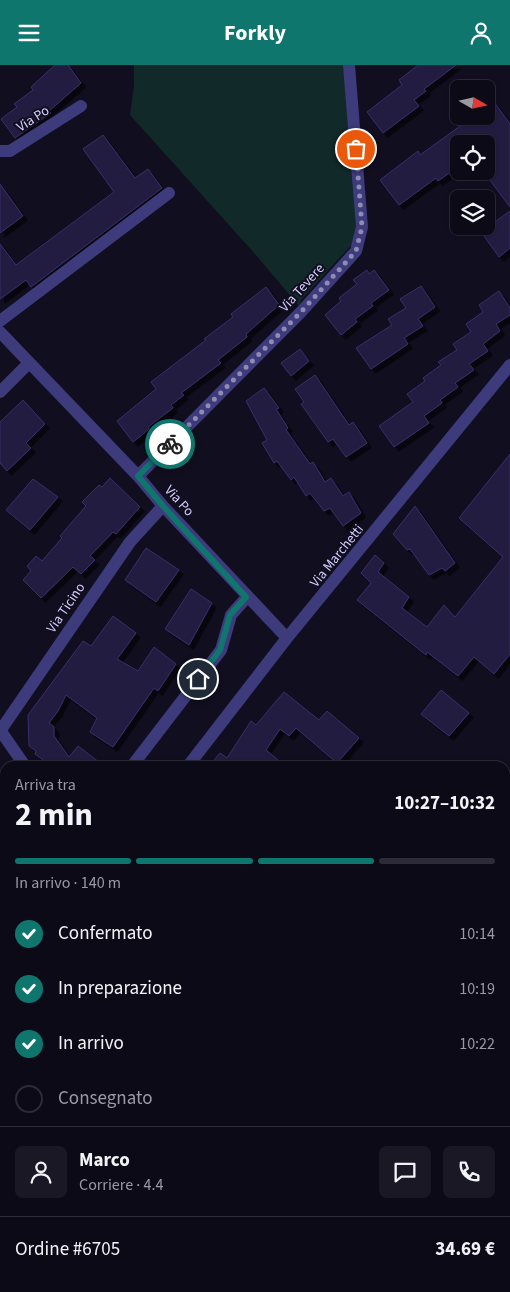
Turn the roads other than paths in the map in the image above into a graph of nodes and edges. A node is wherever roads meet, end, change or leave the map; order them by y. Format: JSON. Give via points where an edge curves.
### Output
{"nodes":[{"id":1,"x":349,"y":65,"type":"edge"},
{"id":2,"x":81,"y":106,"type":"dead end"},
{"id":3,"x":0,"y":151,"type":"edge"},
{"id":4,"x":169,"y":193,"type":"dead end"},
{"id":5,"x":0,"y":321,"type":"edge"},
{"id":6,"x":0,"y":332,"type":"edge"},
{"id":7,"x":29,"y":363,"type":"junction"},
{"id":8,"x":510,"y":365,"type":"edge"},
{"id":9,"x":0,"y":392,"type":"edge"},
{"id":10,"x":138,"y":476,"type":"junction"},
{"id":11,"x":163,"y":506,"type":"junction"},
{"id":12,"x":246,"y":597,"type":"junction"},
{"id":13,"x":287,"y":637,"type":"junction"},
{"id":14,"x":0,"y":731,"type":"edge"},
{"id":15,"x":21,"y":761,"type":"edge"},
{"id":16,"x":136,"y":761,"type":"edge"},
{"id":17,"x":192,"y":761,"type":"edge"}],
"edges":[{"from":1,"to":10,"type":"street","name":"Via Tevere","via":[[362,227],[356,251],[301,312]]},
{"from":2,"to":3,"type":"street","name":"Via Po","via":[[10,151]]},
{"from":4,"to":5,"type":"street"},
{"from":6,"to":7,"type":"street","name":"Via Po"},
{"from":7,"to":9,"type":"street"},
{"from":7,"to":10,"type":"street","name":"Via Po"},
{"from":8,"to":13,"type":"street","name":"Via Marchetti"},
{"from":10,"to":11,"type":"street","name":"Via Po"},
{"from":11,"to":12,"type":"street","name":"Via Po"},
{"from":11,"to":14,"type":"street","name":"Via Ticino","via":[[130,541]]},
{"from":12,"to":13,"type":"street","name":"Via Po"},
{"from":12,"to":16,"type":"street","via":[[230,615],[220,650]]},
{"from":13,"to":17,"type":"street","name":"Via Marchetti"},
{"from":14,"to":15,"type":"street"}]}
